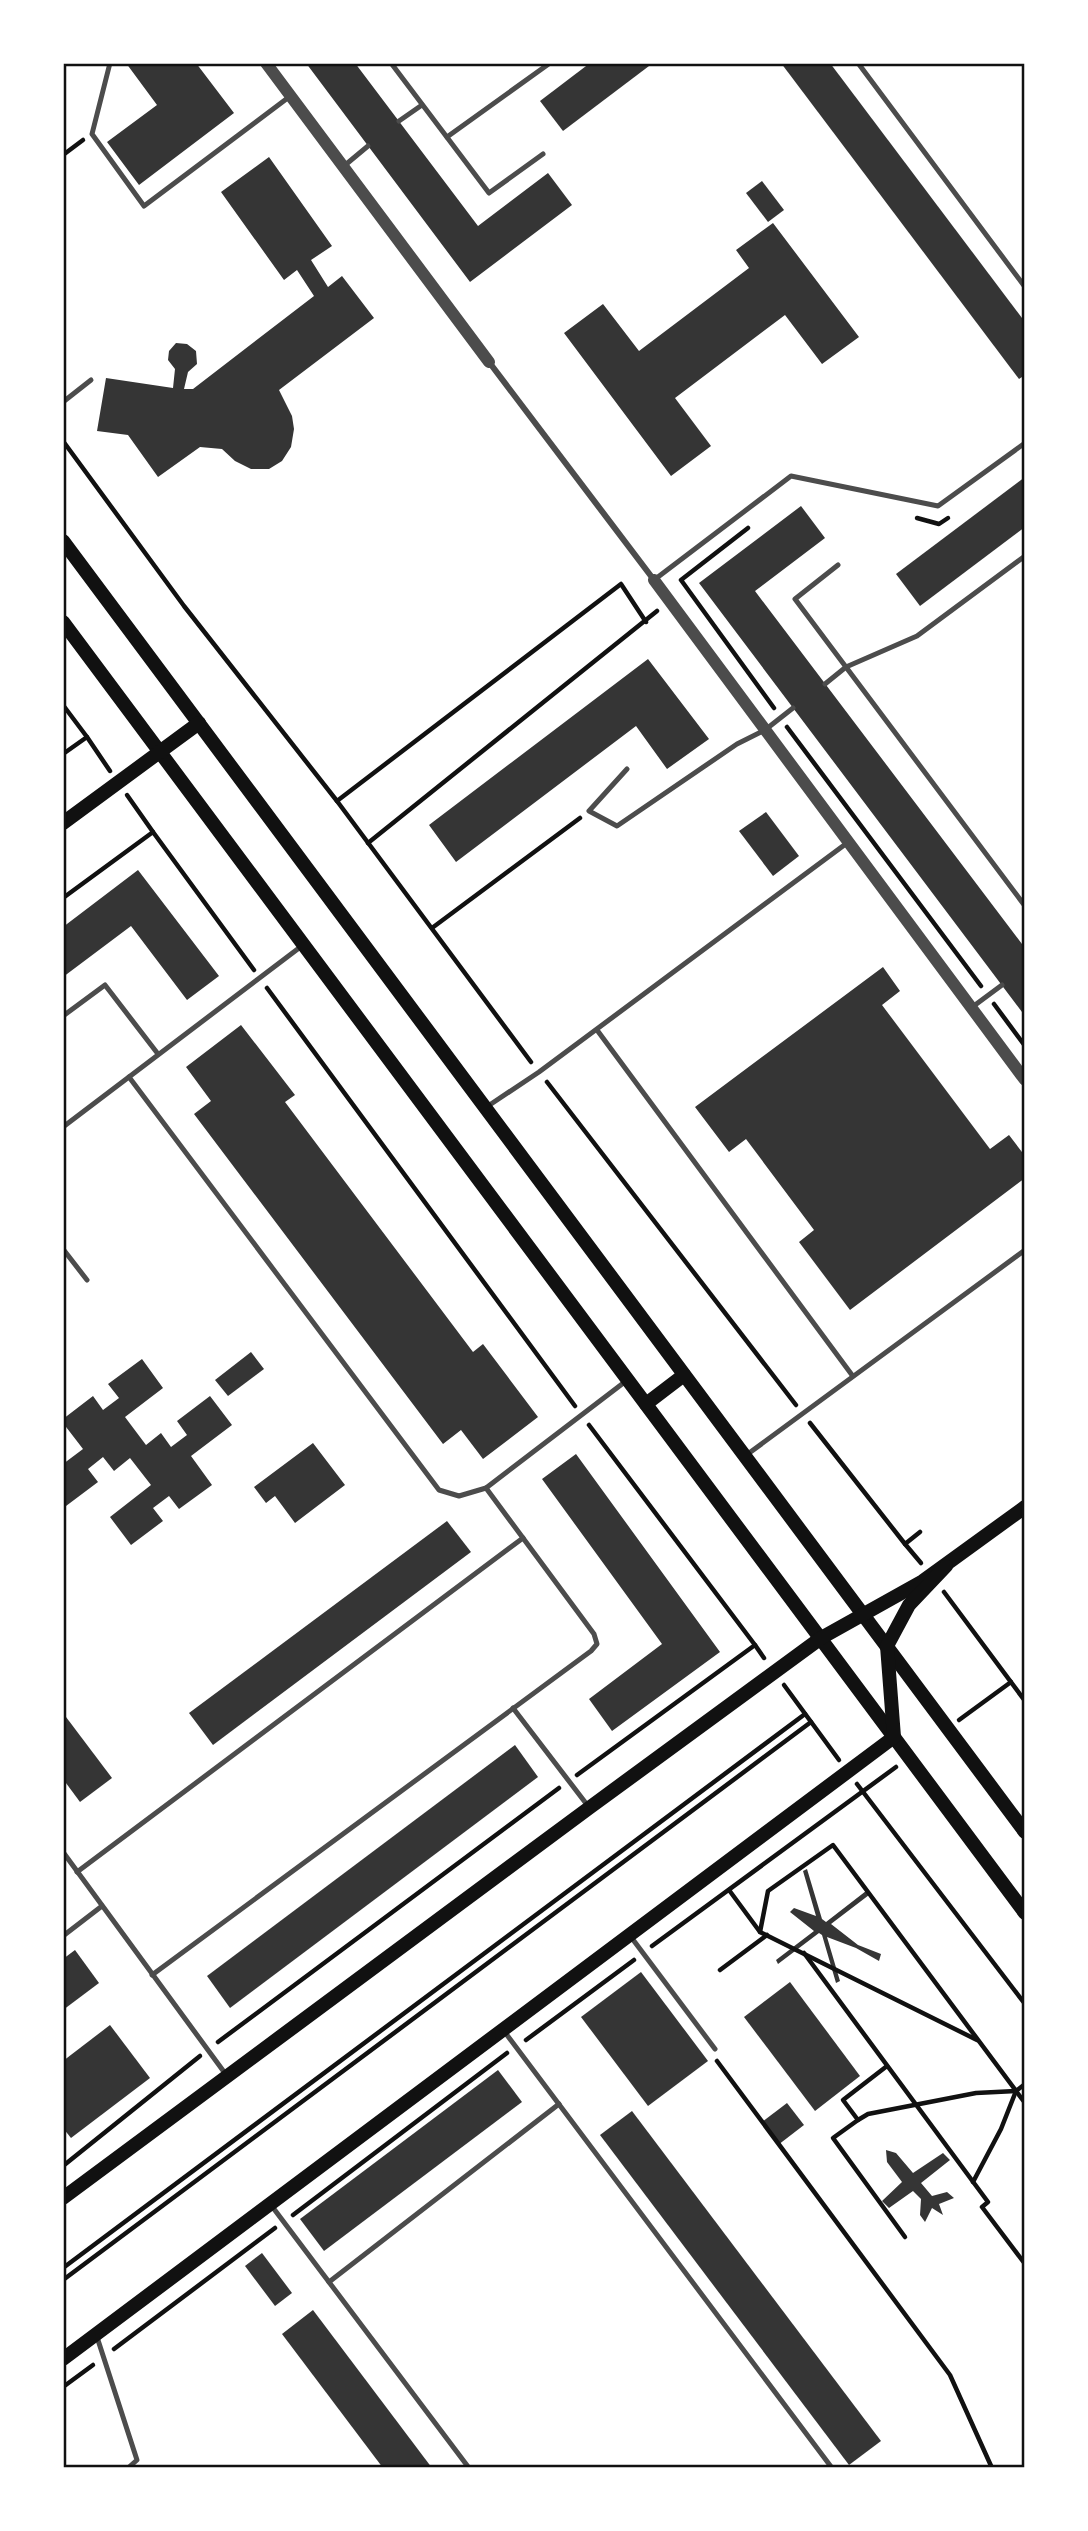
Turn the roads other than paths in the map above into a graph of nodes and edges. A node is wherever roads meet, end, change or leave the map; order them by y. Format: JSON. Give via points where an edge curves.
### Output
{"nodes":[{"id":1,"x":110,"y":63,"type":"edge"},
{"id":2,"x":266,"y":63,"type":"edge"},
{"id":3,"x":391,"y":63,"type":"edge"},
{"id":4,"x":550,"y":63,"type":"edge"},
{"id":5,"x":858,"y":63,"type":"edge"},
{"id":6,"x":290,"y":96,"type":"junction"},
{"id":7,"x":422,"y":105,"type":"junction"},
{"id":8,"x":399,"y":121,"type":"dead end"},
{"id":9,"x":447,"y":137,"type":"junction"},
{"id":10,"x":368,"y":146,"type":"dead end"},
{"id":11,"x":543,"y":154,"type":"dead end"},
{"id":12,"x":343,"y":166,"type":"junction"},
{"id":13,"x":1025,"y":287,"type":"edge"},
{"id":14,"x":489,"y":362,"type":"joint"},
{"id":15,"x":91,"y":380,"type":"dead end"},
{"id":16,"x":63,"y":402,"type":"edge"},
{"id":17,"x":1025,"y":443,"type":"edge"},
{"id":18,"x":63,"y":541,"type":"edge"},
{"id":19,"x":1025,"y":556,"type":"edge"},
{"id":20,"x":838,"y":565,"type":"dead end"},
{"id":21,"x":654,"y":580,"type":"junction"},
{"id":22,"x":63,"y":622,"type":"edge"},
{"id":23,"x":846,"y":667,"type":"junction"},
{"id":24,"x":825,"y":684,"type":"dead end"},
{"id":25,"x":793,"y":708,"type":"dead end"},
{"id":26,"x":199,"y":723,"type":"junction"},
{"id":27,"x":765,"y":730,"type":"junction"},
{"id":28,"x":160,"y":751,"type":"junction"},
{"id":29,"x":626,"y":769,"type":"dead end"},
{"id":30,"x":63,"y":823,"type":"edge"},
{"id":31,"x":849,"y":842,"type":"junction"},
{"id":32,"x":1025,"y":906,"type":"edge"},
{"id":33,"x":304,"y":944,"type":"junction"},
{"id":34,"x":1002,"y":985,"type":"dead end"},
{"id":35,"x":971,"y":1008,"type":"junction"},
{"id":36,"x":63,"y":1016,"type":"edge"},
{"id":37,"x":597,"y":1030,"type":"junction"},
{"id":38,"x":158,"y":1054,"type":"junction"},
{"id":39,"x":128,"y":1077,"type":"junction"},
{"id":40,"x":1025,"y":1080,"type":"edge"},
{"id":41,"x":485,"y":1108,"type":"junction"},
{"id":42,"x":63,"y":1127,"type":"edge"},
{"id":43,"x":63,"y":1249,"type":"edge"},
{"id":44,"x":1025,"y":1251,"type":"edge"},
{"id":45,"x":86,"y":1280,"type":"dead end"},
{"id":46,"x":684,"y":1375,"type":"junction"},
{"id":47,"x":852,"y":1375,"type":"junction"},
{"id":48,"x":628,"y":1380,"type":"junction"},
{"id":49,"x":646,"y":1404,"type":"junction"},
{"id":50,"x":745,"y":1456,"type":"junction"},
{"id":51,"x":486,"y":1488,"type":"junction"},
{"id":52,"x":1025,"y":1507,"type":"edge"},
{"id":53,"x":523,"y":1538,"type":"junction"},
{"id":54,"x":946,"y":1566,"type":"junction"},
{"id":55,"x":863,"y":1614,"type":"junction"},
{"id":56,"x":821,"y":1638,"type":"junction"},
{"id":57,"x":887,"y":1646,"type":"junction"},
{"id":58,"x":513,"y":1708,"type":"junction"},
{"id":59,"x":894,"y":1737,"type":"junction"},
{"id":60,"x":589,"y":1808,"type":"junction"},
{"id":61,"x":1025,"y":1832,"type":"edge"},
{"id":62,"x":63,"y":1852,"type":"edge"},
{"id":63,"x":77,"y":1872,"type":"junction"},
{"id":64,"x":102,"y":1906,"type":"junction"},
{"id":65,"x":1025,"y":1913,"type":"edge"},
{"id":66,"x":629,"y":1934,"type":"junction"},
{"id":67,"x":63,"y":1936,"type":"edge"},
{"id":68,"x":152,"y":1975,"type":"junction"},
{"id":69,"x":503,"y":2030,"type":"junction"},
{"id":70,"x":714,"y":2052,"type":"road end"},
{"id":71,"x":227,"y":2076,"type":"junction"},
{"id":72,"x":559,"y":2104,"type":"junction"},
{"id":73,"x":63,"y":2198,"type":"edge"},
{"id":74,"x":270,"y":2204,"type":"junction"},
{"id":75,"x":328,"y":2282,"type":"junction"},
{"id":76,"x":96,"y":2334,"type":"junction"},
{"id":77,"x":63,"y":2359,"type":"edge"},
{"id":78,"x":128,"y":2468,"type":"edge"},
{"id":79,"x":470,"y":2468,"type":"edge"},
{"id":80,"x":832,"y":2468,"type":"edge"}],
"edges":[{"from":1,"to":6,"type":"lane","via":[[92,134],[144,206]]},
{"from":2,"to":6,"type":"street"},
{"from":3,"to":7,"type":"lane"},
{"from":4,"to":9,"type":"lane"},
{"from":5,"to":13,"type":"lane"},
{"from":6,"to":12,"type":"street"},
{"from":7,"to":8,"type":"lane"},
{"from":7,"to":9,"type":"lane"},
{"from":9,"to":11,"type":"lane","via":[[489,193]]},
{"from":10,"to":12,"type":"lane"},
{"from":12,"to":14,"type":"street"},
{"from":14,"to":21,"type":"street"},
{"from":15,"to":16,"type":"lane"},
{"from":17,"to":21,"type":"lane","via":[[938,506],[791,476]]},
{"from":18,"to":26,"type":"main road"},
{"from":19,"to":23,"type":"lane","via":[[918,636]]},
{"from":20,"to":23,"type":"lane","via":[[795,599]]},
{"from":21,"to":27,"type":"street"},
{"from":22,"to":28,"type":"main road"},
{"from":23,"to":24,"type":"lane"},
{"from":23,"to":32,"type":"lane"},
{"from":25,"to":27,"type":"lane"},
{"from":26,"to":28,"type":"main road"},
{"from":26,"to":41,"type":"main road"},
{"from":27,"to":29,"type":"lane","via":[[617,826],[589,811]]},
{"from":27,"to":31,"type":"street"},
{"from":28,"to":30,"type":"main road"},
{"from":28,"to":33,"type":"main road"},
{"from":31,"to":35,"type":"street"},
{"from":31,"to":37,"type":"lane"},
{"from":33,"to":38,"type":"lane"},
{"from":33,"to":48,"type":"main road"},
{"from":34,"to":35,"type":"lane"},
{"from":35,"to":40,"type":"street"},
{"from":36,"to":38,"type":"lane","via":[[105,985]]},
{"from":37,"to":41,"type":"lane"},
{"from":37,"to":47,"type":"lane"},
{"from":38,"to":39,"type":"lane"},
{"from":39,"to":42,"type":"lane"},
{"from":39,"to":51,"type":"lane","via":[[439,1490],[459,1496]]},
{"from":41,"to":46,"type":"main road"},
{"from":43,"to":45,"type":"lane"},
{"from":44,"to":47,"type":"lane"},
{"from":46,"to":49,"type":"main road"},
{"from":46,"to":50,"type":"main road"},
{"from":47,"to":50,"type":"lane"},
{"from":48,"to":49,"type":"main road"},
{"from":48,"to":51,"type":"lane"},
{"from":49,"to":56,"type":"main road"},
{"from":50,"to":55,"type":"main road"},
{"from":51,"to":53,"type":"lane"},
{"from":52,"to":54,"type":"main road"},
{"from":53,"to":58,"type":"lane","via":[[597,1644]]},
{"from":53,"to":63,"type":"lane"},
{"from":54,"to":55,"type":"main road"},
{"from":54,"to":57,"type":"main road","via":[[909,1605]]},
{"from":55,"to":56,"type":"main road"},
{"from":55,"to":57,"type":"main road"},
{"from":56,"to":59,"type":"main road"},
{"from":56,"to":60,"type":"main road"},
{"from":57,"to":59,"type":"main road"},
{"from":57,"to":61,"type":"main road"},
{"from":58,"to":60,"type":"lane"},
{"from":58,"to":68,"type":"lane"},
{"from":59,"to":65,"type":"main road"},
{"from":59,"to":66,"type":"main road"},
{"from":60,"to":71,"type":"main road"},
{"from":62,"to":63,"type":"lane"},
{"from":63,"to":64,"type":"lane"},
{"from":64,"to":67,"type":"lane"},
{"from":64,"to":68,"type":"lane"},
{"from":66,"to":69,"type":"main road"},
{"from":66,"to":70,"type":"lane"},
{"from":68,"to":71,"type":"lane"},
{"from":69,"to":72,"type":"lane"},
{"from":69,"to":74,"type":"main road"},
{"from":71,"to":73,"type":"main road"},
{"from":72,"to":75,"type":"lane"},
{"from":72,"to":80,"type":"lane"},
{"from":74,"to":75,"type":"lane"},
{"from":74,"to":76,"type":"main road"},
{"from":75,"to":79,"type":"lane"},
{"from":76,"to":77,"type":"main road"},
{"from":76,"to":78,"type":"lane","via":[[137,2460]]}]}
